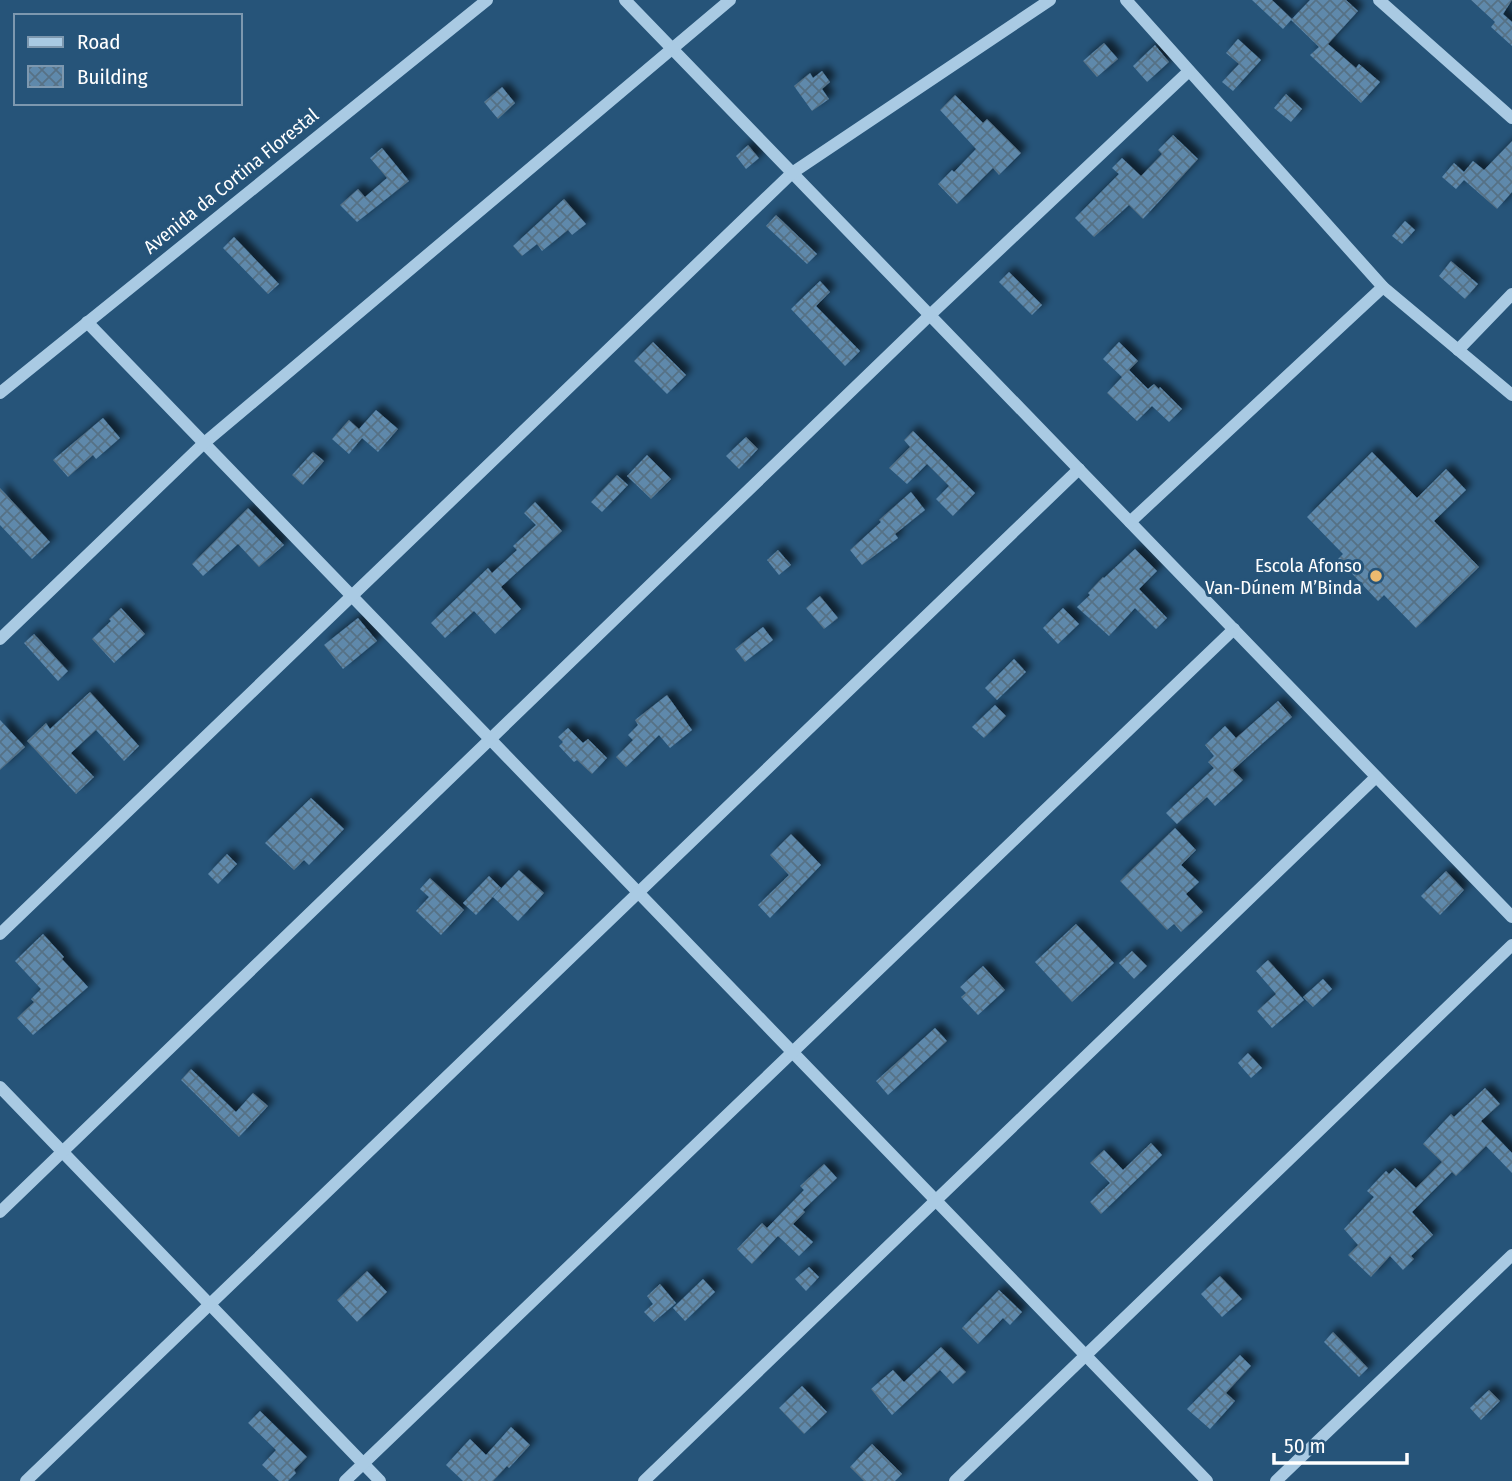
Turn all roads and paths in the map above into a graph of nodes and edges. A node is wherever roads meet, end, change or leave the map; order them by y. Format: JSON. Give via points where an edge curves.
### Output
{"nodes":[{"id":1,"x":487,"y":0,"type":"edge"},
{"id":2,"x":625,"y":0,"type":"edge"},
{"id":3,"x":730,"y":0,"type":"edge"},
{"id":4,"x":1050,"y":0,"type":"edge"},
{"id":5,"x":1126,"y":0,"type":"edge"},
{"id":6,"x":1379,"y":0,"type":"edge"},
{"id":7,"x":672,"y":49,"type":"junction"},
{"id":8,"x":1189,"y":71,"type":"junction"},
{"id":9,"x":1512,"y":118,"type":"edge"},
{"id":10,"x":792,"y":173,"type":"junction"},
{"id":11,"x":1383,"y":287,"type":"junction"},
{"id":12,"x":1512,"y":293,"type":"edge"},
{"id":13,"x":930,"y":315,"type":"junction"},
{"id":14,"x":87,"y":322,"type":"junction"},
{"id":15,"x":1458,"y":350,"type":"junction"},
{"id":16,"x":0,"y":394,"type":"edge"},
{"id":17,"x":1512,"y":395,"type":"edge"},
{"id":18,"x":203,"y":444,"type":"junction"},
{"id":19,"x":1079,"y":469,"type":"junction"},
{"id":20,"x":1130,"y":522,"type":"junction"},
{"id":21,"x":352,"y":596,"type":"junction"},
{"id":22,"x":1234,"y":629,"type":"junction"},
{"id":23,"x":0,"y":639,"type":"edge"},
{"id":24,"x":490,"y":739,"type":"junction"},
{"id":25,"x":1376,"y":776,"type":"junction"},
{"id":26,"x":638,"y":892,"type":"junction"},
{"id":27,"x":1512,"y":917,"type":"edge"},
{"id":28,"x":0,"y":934,"type":"edge"},
{"id":29,"x":1512,"y":945,"type":"edge"},
{"id":30,"x":793,"y":1052,"type":"junction"},
{"id":31,"x":0,"y":1087,"type":"edge"},
{"id":32,"x":62,"y":1152,"type":"junction"},
{"id":33,"x":935,"y":1200,"type":"junction"},
{"id":34,"x":0,"y":1212,"type":"edge"},
{"id":35,"x":1512,"y":1255,"type":"edge"},
{"id":36,"x":210,"y":1304,"type":"junction"},
{"id":37,"x":1086,"y":1356,"type":"junction"},
{"id":38,"x":363,"y":1464,"type":"junction"},
{"id":39,"x":26,"y":1481,"type":"edge"},
{"id":40,"x":345,"y":1481,"type":"edge"},
{"id":41,"x":380,"y":1481,"type":"edge"},
{"id":42,"x":643,"y":1481,"type":"edge"},
{"id":43,"x":955,"y":1481,"type":"edge"},
{"id":44,"x":1207,"y":1481,"type":"edge"},
{"id":45,"x":1276,"y":1481,"type":"edge"}],
"edges":[{"from":1,"to":14,"type":"street","name":"Avenida da Cortina Florestal"},
{"from":2,"to":7,"type":"street"},
{"from":3,"to":7,"type":"street"},
{"from":4,"to":10,"type":"street"},
{"from":5,"to":8,"type":"street"},
{"from":6,"to":9,"type":"street"},
{"from":7,"to":10,"type":"street"},
{"from":7,"to":18,"type":"street"},
{"from":8,"to":11,"type":"street"},
{"from":8,"to":13,"type":"street"},
{"from":10,"to":13,"type":"street"},
{"from":10,"to":21,"type":"street"},
{"from":11,"to":15,"type":"street"},
{"from":11,"to":20,"type":"street"},
{"from":12,"to":15,"type":"street"},
{"from":13,"to":19,"type":"street"},
{"from":13,"to":24,"type":"street"},
{"from":14,"to":16,"type":"street","name":"Avenida da Cortina Florestal"},
{"from":14,"to":18,"type":"street"},
{"from":15,"to":17,"type":"street"},
{"from":18,"to":21,"type":"street"},
{"from":18,"to":23,"type":"street"},
{"from":19,"to":20,"type":"street"},
{"from":19,"to":26,"type":"street"},
{"from":20,"to":22,"type":"street"},
{"from":21,"to":24,"type":"street"},
{"from":21,"to":28,"type":"street"},
{"from":22,"to":25,"type":"street"},
{"from":22,"to":30,"type":"street"},
{"from":24,"to":26,"type":"street"},
{"from":24,"to":32,"type":"street"},
{"from":25,"to":27,"type":"street"},
{"from":25,"to":33,"type":"street"},
{"from":26,"to":30,"type":"street"},
{"from":26,"to":36,"type":"street"},
{"from":29,"to":37,"type":"street"},
{"from":30,"to":33,"type":"street"},
{"from":30,"to":38,"type":"street"},
{"from":31,"to":32,"type":"street"},
{"from":32,"to":34,"type":"street"},
{"from":32,"to":36,"type":"street"},
{"from":33,"to":37,"type":"street"},
{"from":33,"to":42,"type":"street"},
{"from":35,"to":45,"type":"street"},
{"from":36,"to":38,"type":"street"},
{"from":36,"to":39,"type":"street"},
{"from":37,"to":43,"type":"street"},
{"from":37,"to":44,"type":"street"},
{"from":38,"to":40,"type":"street"},
{"from":38,"to":41,"type":"street"}]}
